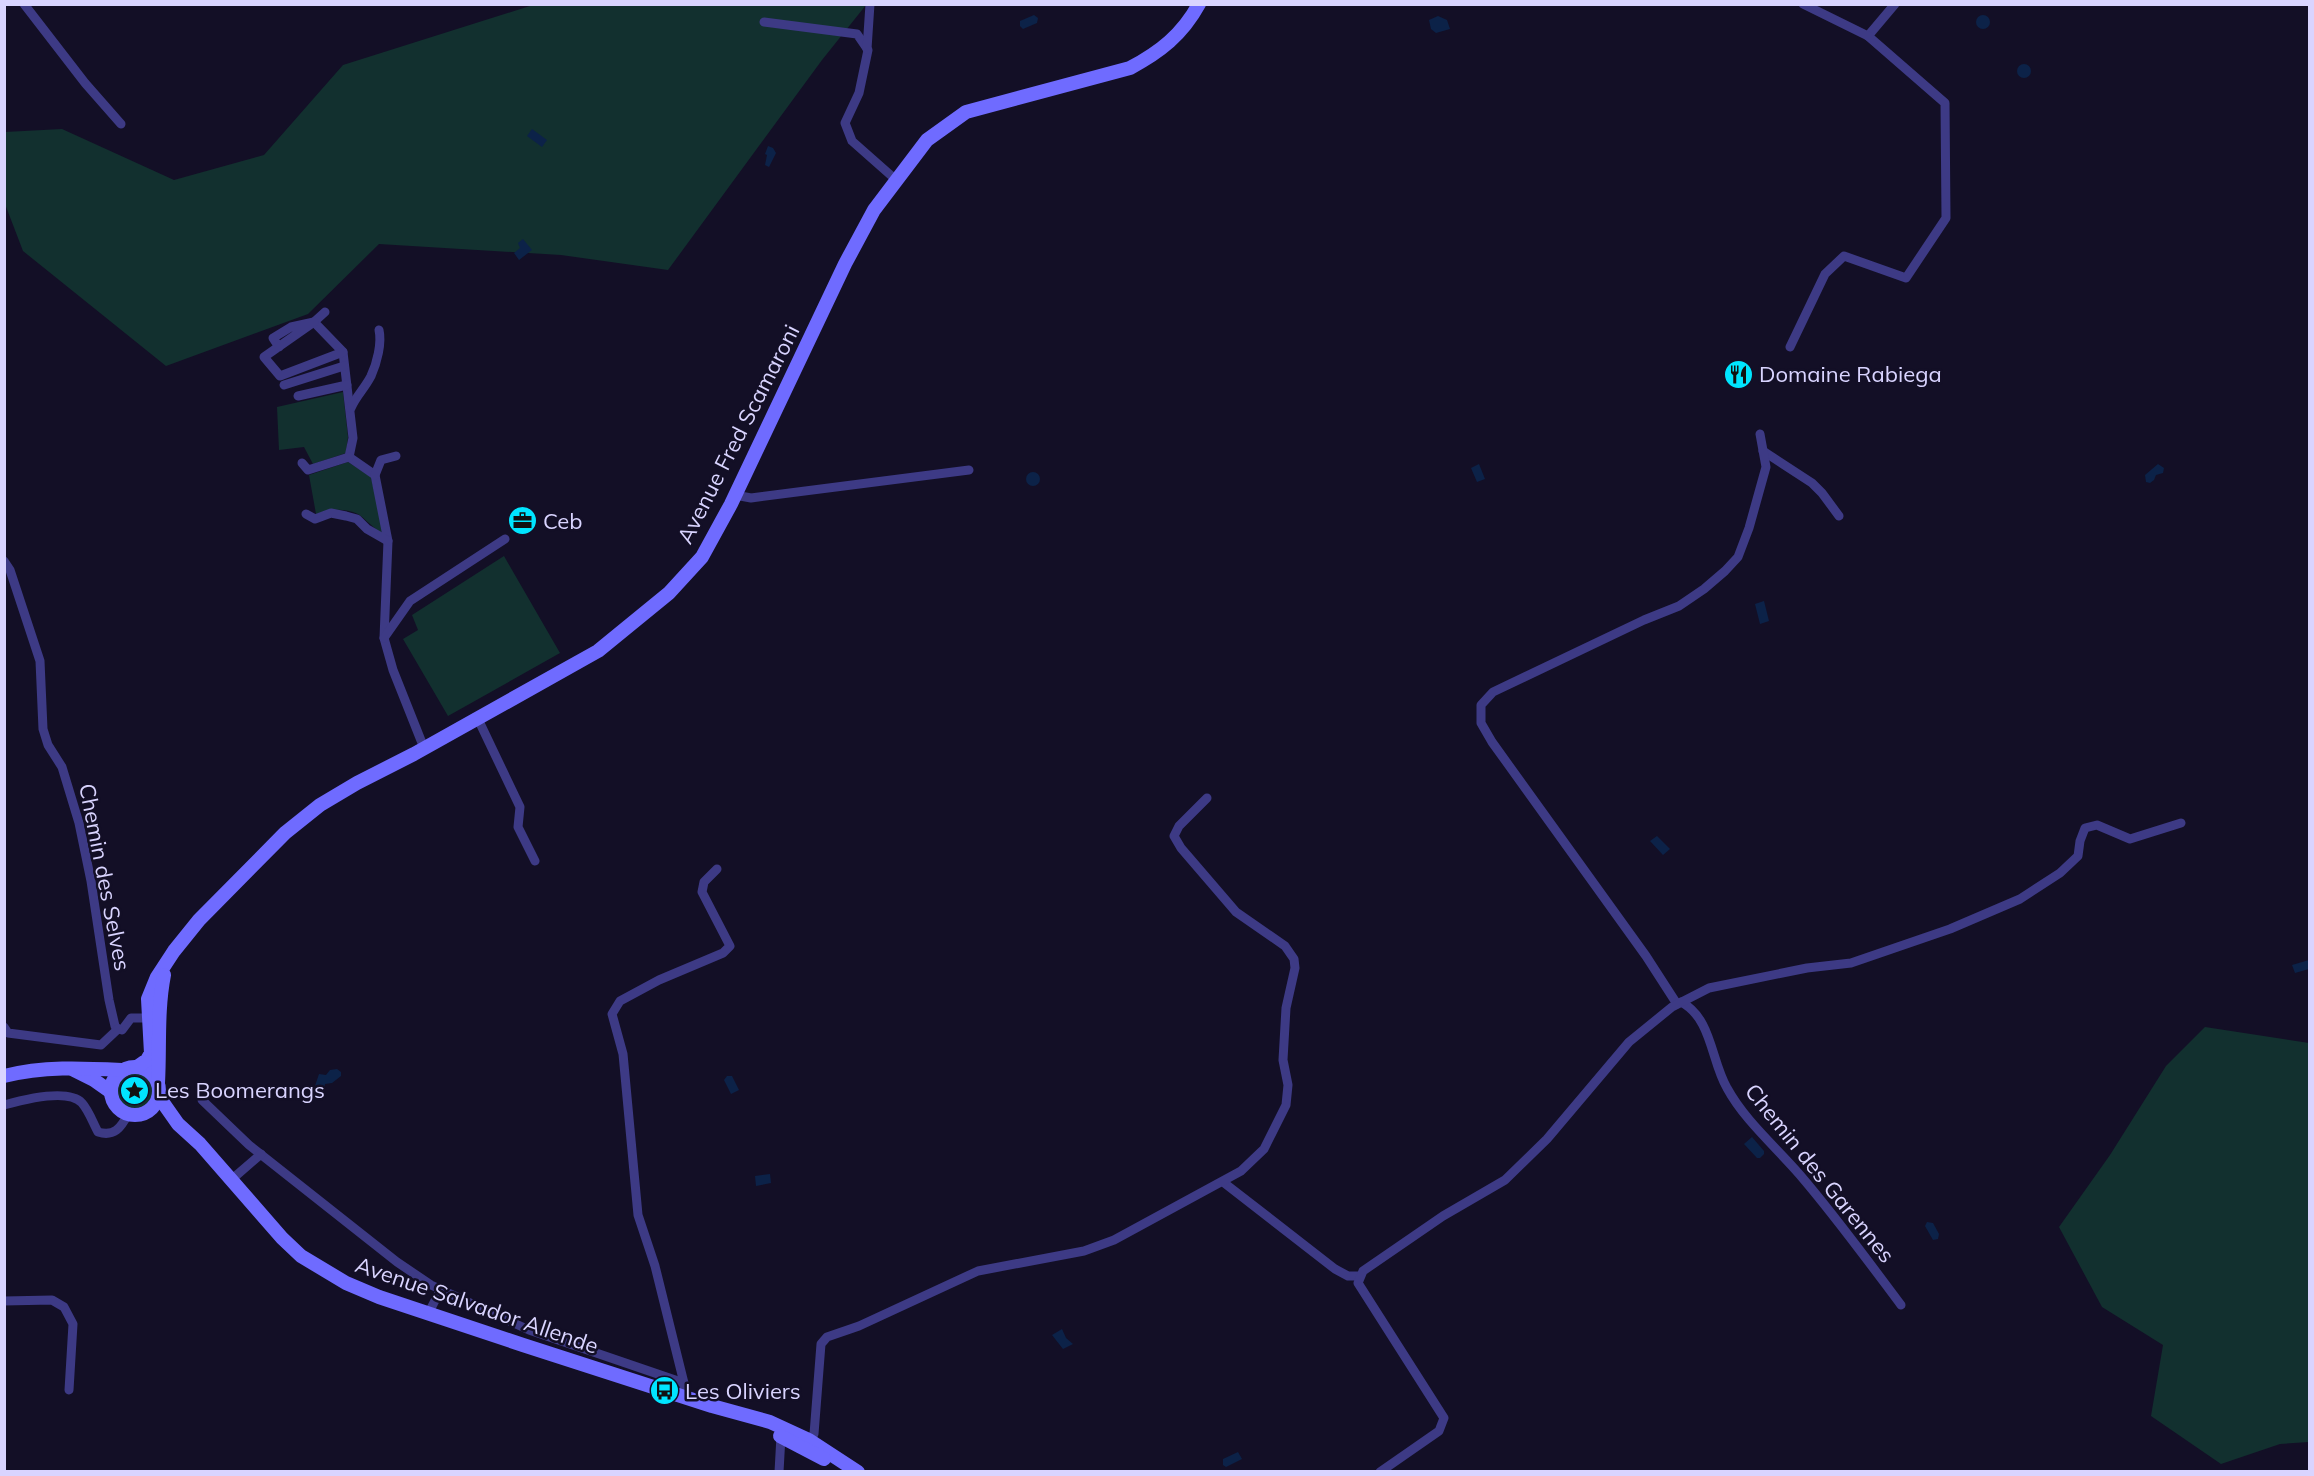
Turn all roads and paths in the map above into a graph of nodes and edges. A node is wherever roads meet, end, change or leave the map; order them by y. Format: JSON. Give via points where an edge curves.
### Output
{"nodes":[{"id":1,"x":24,"y":4,"type":"edge"},
{"id":2,"x":870,"y":4,"type":"edge"},
{"id":3,"x":1199,"y":4,"type":"edge"},
{"id":4,"x":1803,"y":4,"type":"edge"},
{"id":5,"x":1895,"y":4,"type":"edge"},
{"id":6,"x":764,"y":22,"type":"dead end"},
{"id":7,"x":1868,"y":36,"type":"junction"},
{"id":8,"x":867,"y":49,"type":"junction"},
{"id":9,"x":121,"y":124,"type":"dead end"},
{"id":10,"x":895,"y":179,"type":"junction"},
{"id":11,"x":325,"y":312,"type":"dead end"},
{"id":12,"x":314,"y":322,"type":"junction"},
{"id":13,"x":379,"y":330,"type":"dead end"},
{"id":14,"x":1790,"y":347,"type":"dead end"},
{"id":15,"x":343,"y":352,"type":"junction"},
{"id":16,"x":344,"y":366,"type":"junction"},
{"id":17,"x":284,"y":385,"type":"dead end"},
{"id":18,"x":347,"y":385,"type":"junction"},
{"id":19,"x":298,"y":396,"type":"dead end"},
{"id":20,"x":350,"y":411,"type":"junction"},
{"id":21,"x":1760,"y":434,"type":"dead end"},
{"id":22,"x":1763,"y":451,"type":"junction"},
{"id":23,"x":396,"y":456,"type":"dead end"},
{"id":24,"x":349,"y":457,"type":"junction"},
{"id":25,"x":302,"y":463,"type":"dead end"},
{"id":26,"x":969,"y":470,"type":"dead end"},
{"id":27,"x":375,"y":475,"type":"junction"},
{"id":28,"x":735,"y":495,"type":"junction"},
{"id":29,"x":306,"y":514,"type":"dead end"},
{"id":30,"x":1839,"y":516,"type":"dead end"},
{"id":31,"x":505,"y":539,"type":"dead end"},
{"id":32,"x":388,"y":541,"type":"junction"},
{"id":33,"x":4,"y":561,"type":"edge"},
{"id":34,"x":384,"y":638,"type":"junction"},
{"id":35,"x":478,"y":718,"type":"junction"},
{"id":36,"x":424,"y":748,"type":"junction"},
{"id":37,"x":1207,"y":798,"type":"dead end"},
{"id":38,"x":2181,"y":823,"type":"dead end"},
{"id":39,"x":535,"y":861,"type":"dead end"},
{"id":40,"x":717,"y":870,"type":"dead end"},
{"id":41,"x":166,"y":964,"type":"junction"},
{"id":42,"x":1679,"y":1003,"type":"junction"},
{"id":43,"x":148,"y":1018,"type":"junction"},
{"id":44,"x":118,"y":1029,"type":"junction"},
{"id":45,"x":6,"y":1032,"type":"edge"},
{"id":46,"x":161,"y":1042,"type":"junction"},
{"id":47,"x":68,"y":1068,"type":"junction"},
{"id":48,"x":130,"y":1068,"type":"junction"},
{"id":49,"x":4,"y":1076,"type":"edge"},
{"id":50,"x":158,"y":1090,"type":"junction"},
{"id":51,"x":111,"y":1092,"type":"junction"},
{"id":52,"x":202,"y":1100,"type":"dead end"},
{"id":53,"x":4,"y":1105,"type":"edge"},
{"id":54,"x":128,"y":1114,"type":"junction"},
{"id":55,"x":143,"y":1114,"type":"junction"},
{"id":56,"x":178,"y":1124,"type":"junction"},
{"id":57,"x":261,"y":1154,"type":"junction"},
{"id":58,"x":231,"y":1180,"type":"junction"},
{"id":59,"x":1223,"y":1182,"type":"junction"},
{"id":60,"x":1359,"y":1276,"type":"junction"},
{"id":61,"x":441,"y":1289,"type":"junction"},
{"id":62,"x":4,"y":1300,"type":"edge"},
{"id":63,"x":1901,"y":1305,"type":"dead end"},
{"id":64,"x":428,"y":1314,"type":"junction"},
{"id":65,"x":69,"y":1389,"type":"dead end"},
{"id":66,"x":684,"y":1390,"type":"junction"},
{"id":67,"x":794,"y":1438,"type":"junction"},
{"id":68,"x":780,"y":1467,"type":"edge"},
{"id":69,"x":847,"y":1472,"type":"edge"},
{"id":70,"x":858,"y":1472,"type":"edge"},
{"id":71,"x":1380,"y":1472,"type":"edge"}],
"edges":[{"from":1,"to":9,"type":"street"},
{"from":2,"to":8,"type":"street"},
{"from":3,"to":10,"type":"main road","name":"Avenue Fred Scamaroni","via":[[1173,41],[1130,68],[966,111],[927,140]]},
{"from":4,"to":7,"type":"street"},
{"from":5,"to":7,"type":"street"},
{"from":6,"to":8,"type":"street","via":[[857,34]]},
{"from":7,"to":14,"type":"street","via":[[1945,104],[1946,218],[1906,278],[1844,256],[1825,274]]},
{"from":8,"to":10,"type":"street","via":[[859,93],[845,123],[852,141]]},
{"from":10,"to":28,"type":"main road","name":"Avenue Fred Scamaroni","via":[[845,264]]},
{"from":11,"to":12,"type":"street"},
{"from":12,"to":15,"type":"street"},
{"from":12,"to":15,"type":"street","via":[[264,357],[280,376]]},
{"from":13,"to":20,"type":"street","via":[[381,340],[371,376]]},
{"from":15,"to":16,"type":"street"},
{"from":16,"to":17,"type":"street"},
{"from":16,"to":18,"type":"street"},
{"from":18,"to":19,"type":"street"},
{"from":18,"to":20,"type":"street"},
{"from":20,"to":24,"type":"street","via":[[353,438]]},
{"from":21,"to":22,"type":"street","name":"Chemin des Garennes"},
{"from":22,"to":30,"type":"street","via":[[1812,483]]},
{"from":22,"to":42,"type":"street","name":"Chemin des Garennes","via":[[1766,467],[1749,528],[1738,556],[1725,571],[1679,606],[1493,692],[1481,705],[1481,723],[1492,742]]},
{"from":23,"to":27,"type":"street","via":[[381,460]]},
{"from":24,"to":25,"type":"street","via":[[308,470]]},
{"from":24,"to":27,"type":"street"},
{"from":26,"to":28,"type":"street","via":[[751,498]]},
{"from":27,"to":32,"type":"street"},
{"from":28,"to":35,"type":"main road","name":"Avenue Fred Scamaroni","via":[[702,557],[640,619],[598,651]]},
{"from":29,"to":32,"type":"street","via":[[315,519],[331,513],[357,519]]},
{"from":31,"to":34,"type":"street","via":[[410,601]]},
{"from":32,"to":34,"type":"street"},
{"from":33,"to":44,"type":"street","name":"Chemin des Selves","via":[[40,661],[43,729],[62,767],[79,822],[109,1000]]},
{"from":34,"to":36,"type":"street"},
{"from":35,"to":36,"type":"main road","name":"Avenue Fred Scamaroni"},
{"from":35,"to":39,"type":"street","via":[[519,807],[518,827]]},
{"from":36,"to":41,"type":"main road","name":"Avenue Fred Scamaroni","via":[[320,804],[285,833],[199,920]]},
{"from":37,"to":59,"type":"street","via":[[1174,836],[1236,912],[1286,946],[1295,968],[1286,1008],[1286,1105],[1264,1149]]},
{"from":38,"to":42,"type":"street","via":[[2130,839],[2097,825],[2085,828],[2078,856],[2020,899],[1950,929],[1851,963],[1709,988]]},
{"from":40,"to":66,"type":"street","via":[[704,882],[702,892],[730,946],[723,953],[620,1001],[612,1014],[623,1054],[638,1215],[655,1266]]},
{"from":41,"to":43,"type":"main road","name":"Avenue Fred Scamaroni","via":[[148,999]]},
{"from":41,"to":46,"type":"main road","name":"Avenue Fred Scamaroni","via":[[159,1012]]},
{"from":42,"to":60,"type":"street","via":[[1629,1042],[1547,1139],[1505,1180],[1443,1216]]},
{"from":42,"to":63,"type":"street","name":"Chemin des Garennes","via":[[1691,1007],[1711,1041],[1726,1087],[1837,1220]]},
{"from":43,"to":44,"type":"street","via":[[131,1018],[122,1030]]},
{"from":43,"to":46,"type":"street","via":[[153,1020]]},
{"from":43,"to":48,"type":"main road","name":"Avenue Fred Scamaroni","via":[[151,1053],[147,1060]]},
{"from":44,"to":45,"type":"street","via":[[101,1045]]},
{"from":46,"to":50,"type":"main road","name":"Avenue Fred Scamaroni"},
{"from":47,"to":48,"type":"main road"},
{"from":47,"to":49,"type":"main road"},
{"from":47,"to":51,"type":"main road"},
{"from":48,"to":50,"type":"main road","via":[[150,1072]]},
{"from":48,"to":51,"type":"main road","via":[[114,1079]]},
{"from":50,"to":55,"type":"main road","via":[[153,1107]]},
{"from":50,"to":56,"type":"main road","name":"Avenue Salvador Allende"},
{"from":51,"to":54,"type":"main road","via":[[116,1106]]},
{"from":52,"to":57,"type":"street"},
{"from":53,"to":54,"type":"street","via":[[29,1098],[73,1097],[82,1103],[98,1132],[105,1134],[119,1128]]},
{"from":54,"to":55,"type":"main road"},
{"from":55,"to":56,"type":"main road","name":"Avenue Salvador Allende"},
{"from":56,"to":58,"type":"main road","name":"Avenue Salvador Allende"},
{"from":57,"to":58,"type":"street"},
{"from":57,"to":61,"type":"street","via":[[397,1262]]},
{"from":58,"to":64,"type":"main road","name":"Avenue Salvador Allende","via":[[301,1256],[346,1283]]},
{"from":59,"to":60,"type":"street","via":[[1335,1269],[1348,1276]]},
{"from":59,"to":67,"type":"street","via":[[1114,1240],[1084,1251],[978,1271],[827,1337],[821,1344],[814,1434]]},
{"from":60,"to":71,"type":"street","via":[[1358,1283],[1444,1418],[1439,1431]]},
{"from":61,"to":64,"type":"street"},
{"from":61,"to":66,"type":"street","via":[[529,1330]]},
{"from":62,"to":65,"type":"street","via":[[52,1299],[64,1306],[73,1324]]},
{"from":64,"to":66,"type":"main road","name":"Avenue Salvador Allende"},
{"from":66,"to":67,"type":"main road","name":"Avenue Salvador Allende","via":[[712,1406]]},
{"from":67,"to":68,"type":"street"},
{"from":67,"to":68,"type":"street"},
{"from":67,"to":69,"type":"main road","name":"Avenue Salvador Allende"},
{"from":67,"to":70,"type":"main road","name":"Avenue Salvador Allende","via":[[824,1449]]}]}
